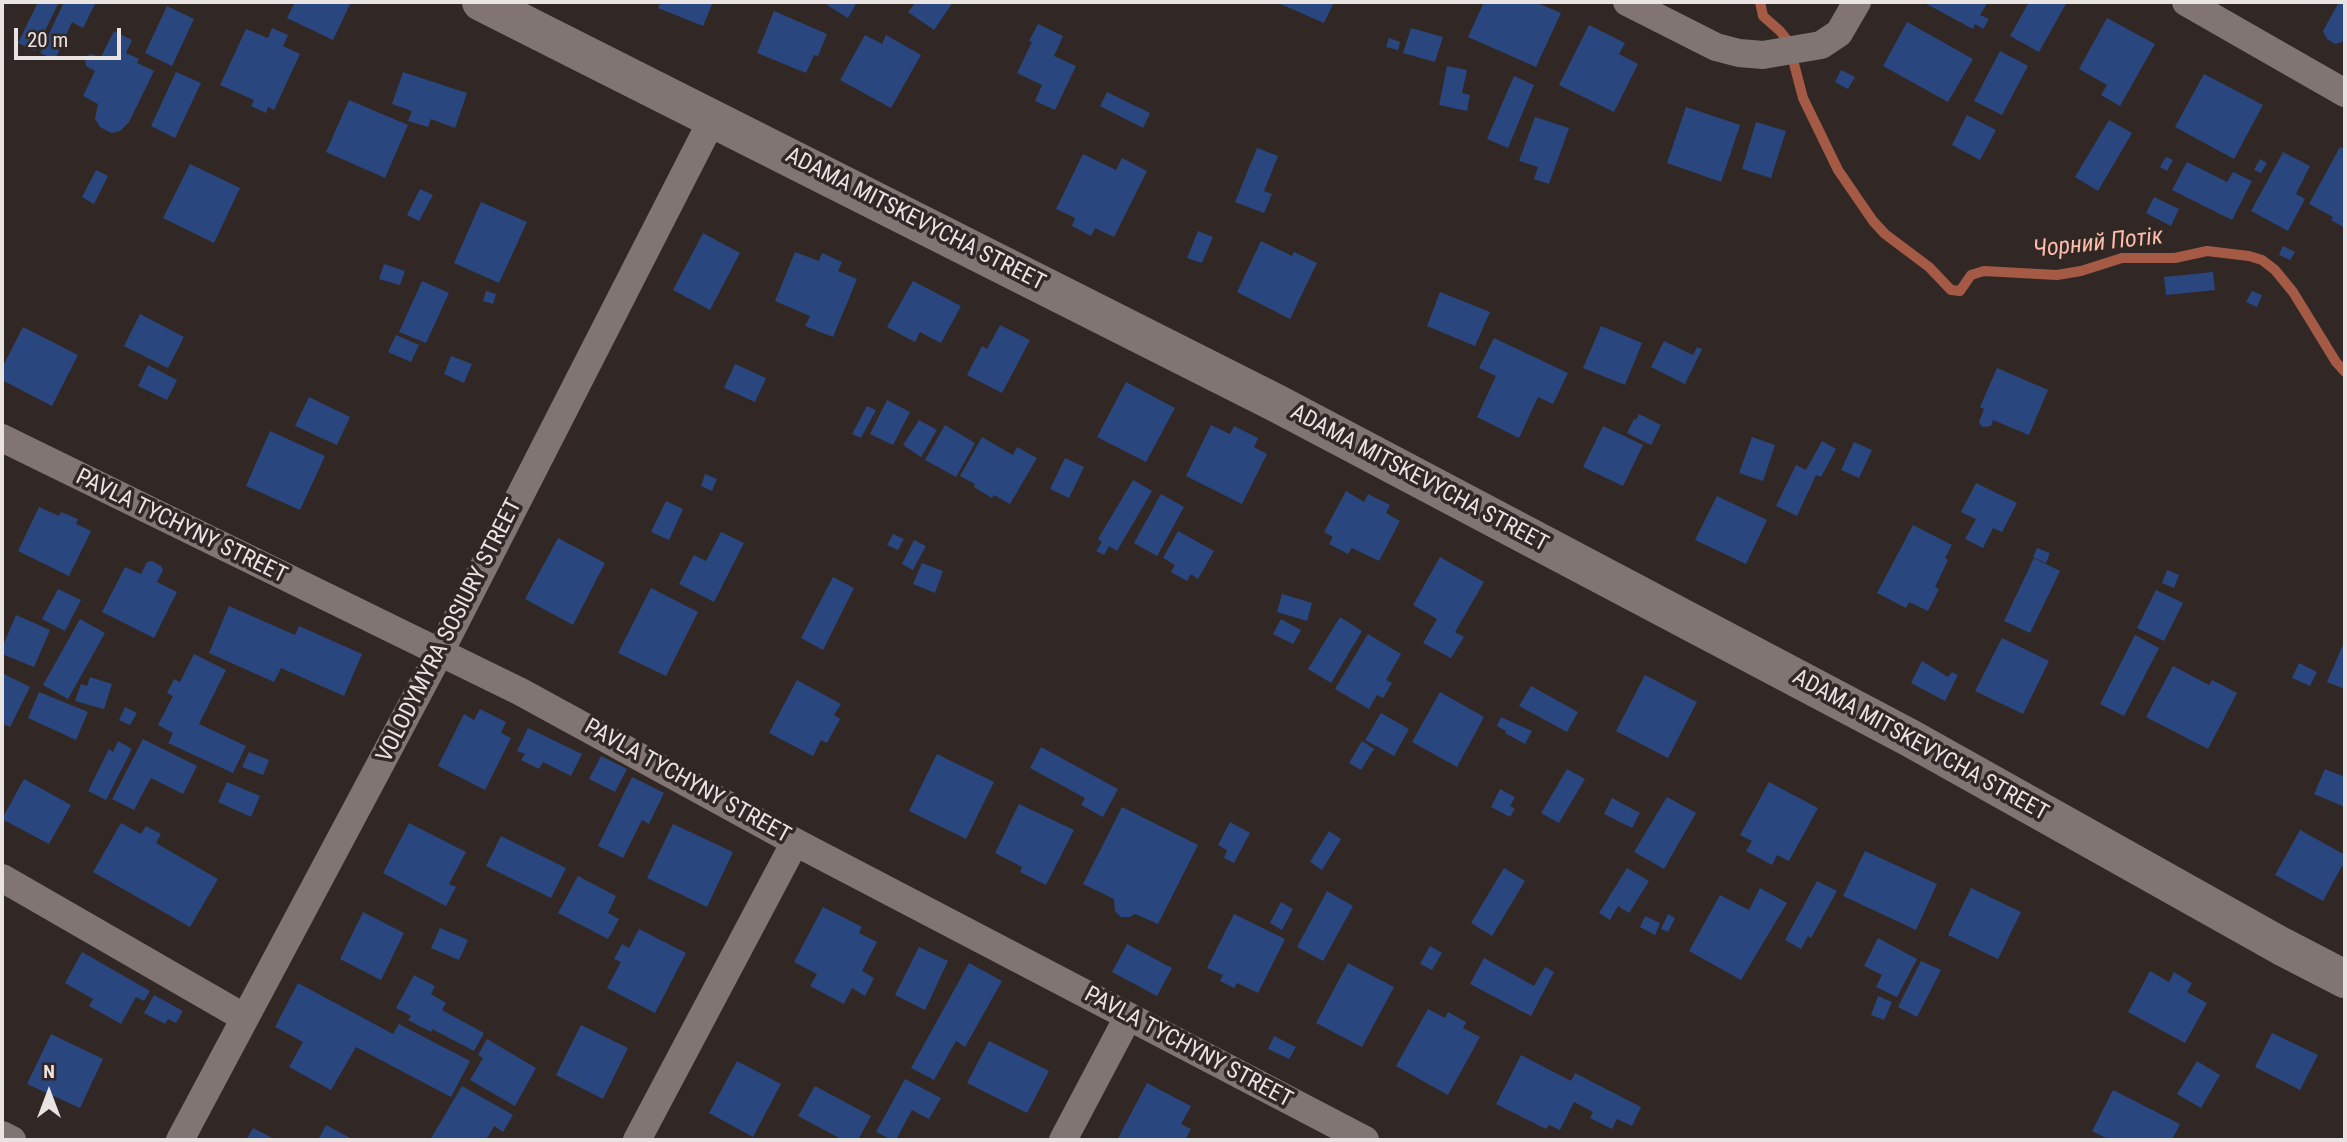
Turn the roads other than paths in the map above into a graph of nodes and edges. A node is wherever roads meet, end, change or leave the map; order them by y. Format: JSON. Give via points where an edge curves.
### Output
{"nodes":[{"id":1,"x":481,"y":2,"type":"edge"},
{"id":2,"x":1627,"y":2,"type":"edge"},
{"id":3,"x":1857,"y":2,"type":"edge"},
{"id":4,"x":2186,"y":2,"type":"edge"},
{"id":5,"x":2345,"y":93,"type":"edge"},
{"id":6,"x":713,"y":118,"type":"junction"},
{"id":7,"x":2,"y":438,"type":"edge"},
{"id":8,"x":439,"y":654,"type":"junction"},
{"id":9,"x":795,"y":842,"type":"junction"},
{"id":10,"x":2,"y":878,"type":"edge"},
{"id":11,"x":2345,"y":979,"type":"edge"},
{"id":12,"x":1128,"y":1017,"type":"junction"},
{"id":13,"x":245,"y":1018,"type":"junction"},
{"id":14,"x":2,"y":1135,"type":"edge"},
{"id":15,"x":12,"y":1140,"type":"edge"},
{"id":16,"x":180,"y":1140,"type":"edge"},
{"id":17,"x":637,"y":1140,"type":"edge"},
{"id":18,"x":1063,"y":1140,"type":"edge"},
{"id":19,"x":1365,"y":1140,"type":"edge"}],
"edges":[{"from":1,"to":6,"type":"street","name":"ADAMA MITSKEVYCHA STREET"},
{"from":2,"to":3,"type":"street","via":[[1704,41],[1739,53],[1821,45],[1839,33]]},
{"from":4,"to":5,"type":"street"},
{"from":6,"to":8,"type":"street","name":"VOLODYMYRA SOSIURY STREET"},
{"from":6,"to":11,"type":"street","name":"ADAMA MITSKEVYCHA STREET","via":[[1290,410],[1910,738]]},
{"from":7,"to":8,"type":"street","name":"PAVLA TYCHYNY STREET"},
{"from":8,"to":9,"type":"street","name":"PAVLA TYCHYNY STREET","via":[[521,692]]},
{"from":8,"to":13,"type":"street","name":"VOLODYMYRA SOSIURY STREET"},
{"from":9,"to":12,"type":"street","name":"PAVLA TYCHYNY STREET"},
{"from":9,"to":17,"type":"street"},
{"from":10,"to":13,"type":"street"},
{"from":12,"to":18,"type":"street"},
{"from":12,"to":19,"type":"street","name":"PAVLA TYCHYNY STREET"},
{"from":13,"to":16,"type":"street","name":"VOLODYMYRA SOSIURY STREET"},
{"from":14,"to":15,"type":"street"}]}
